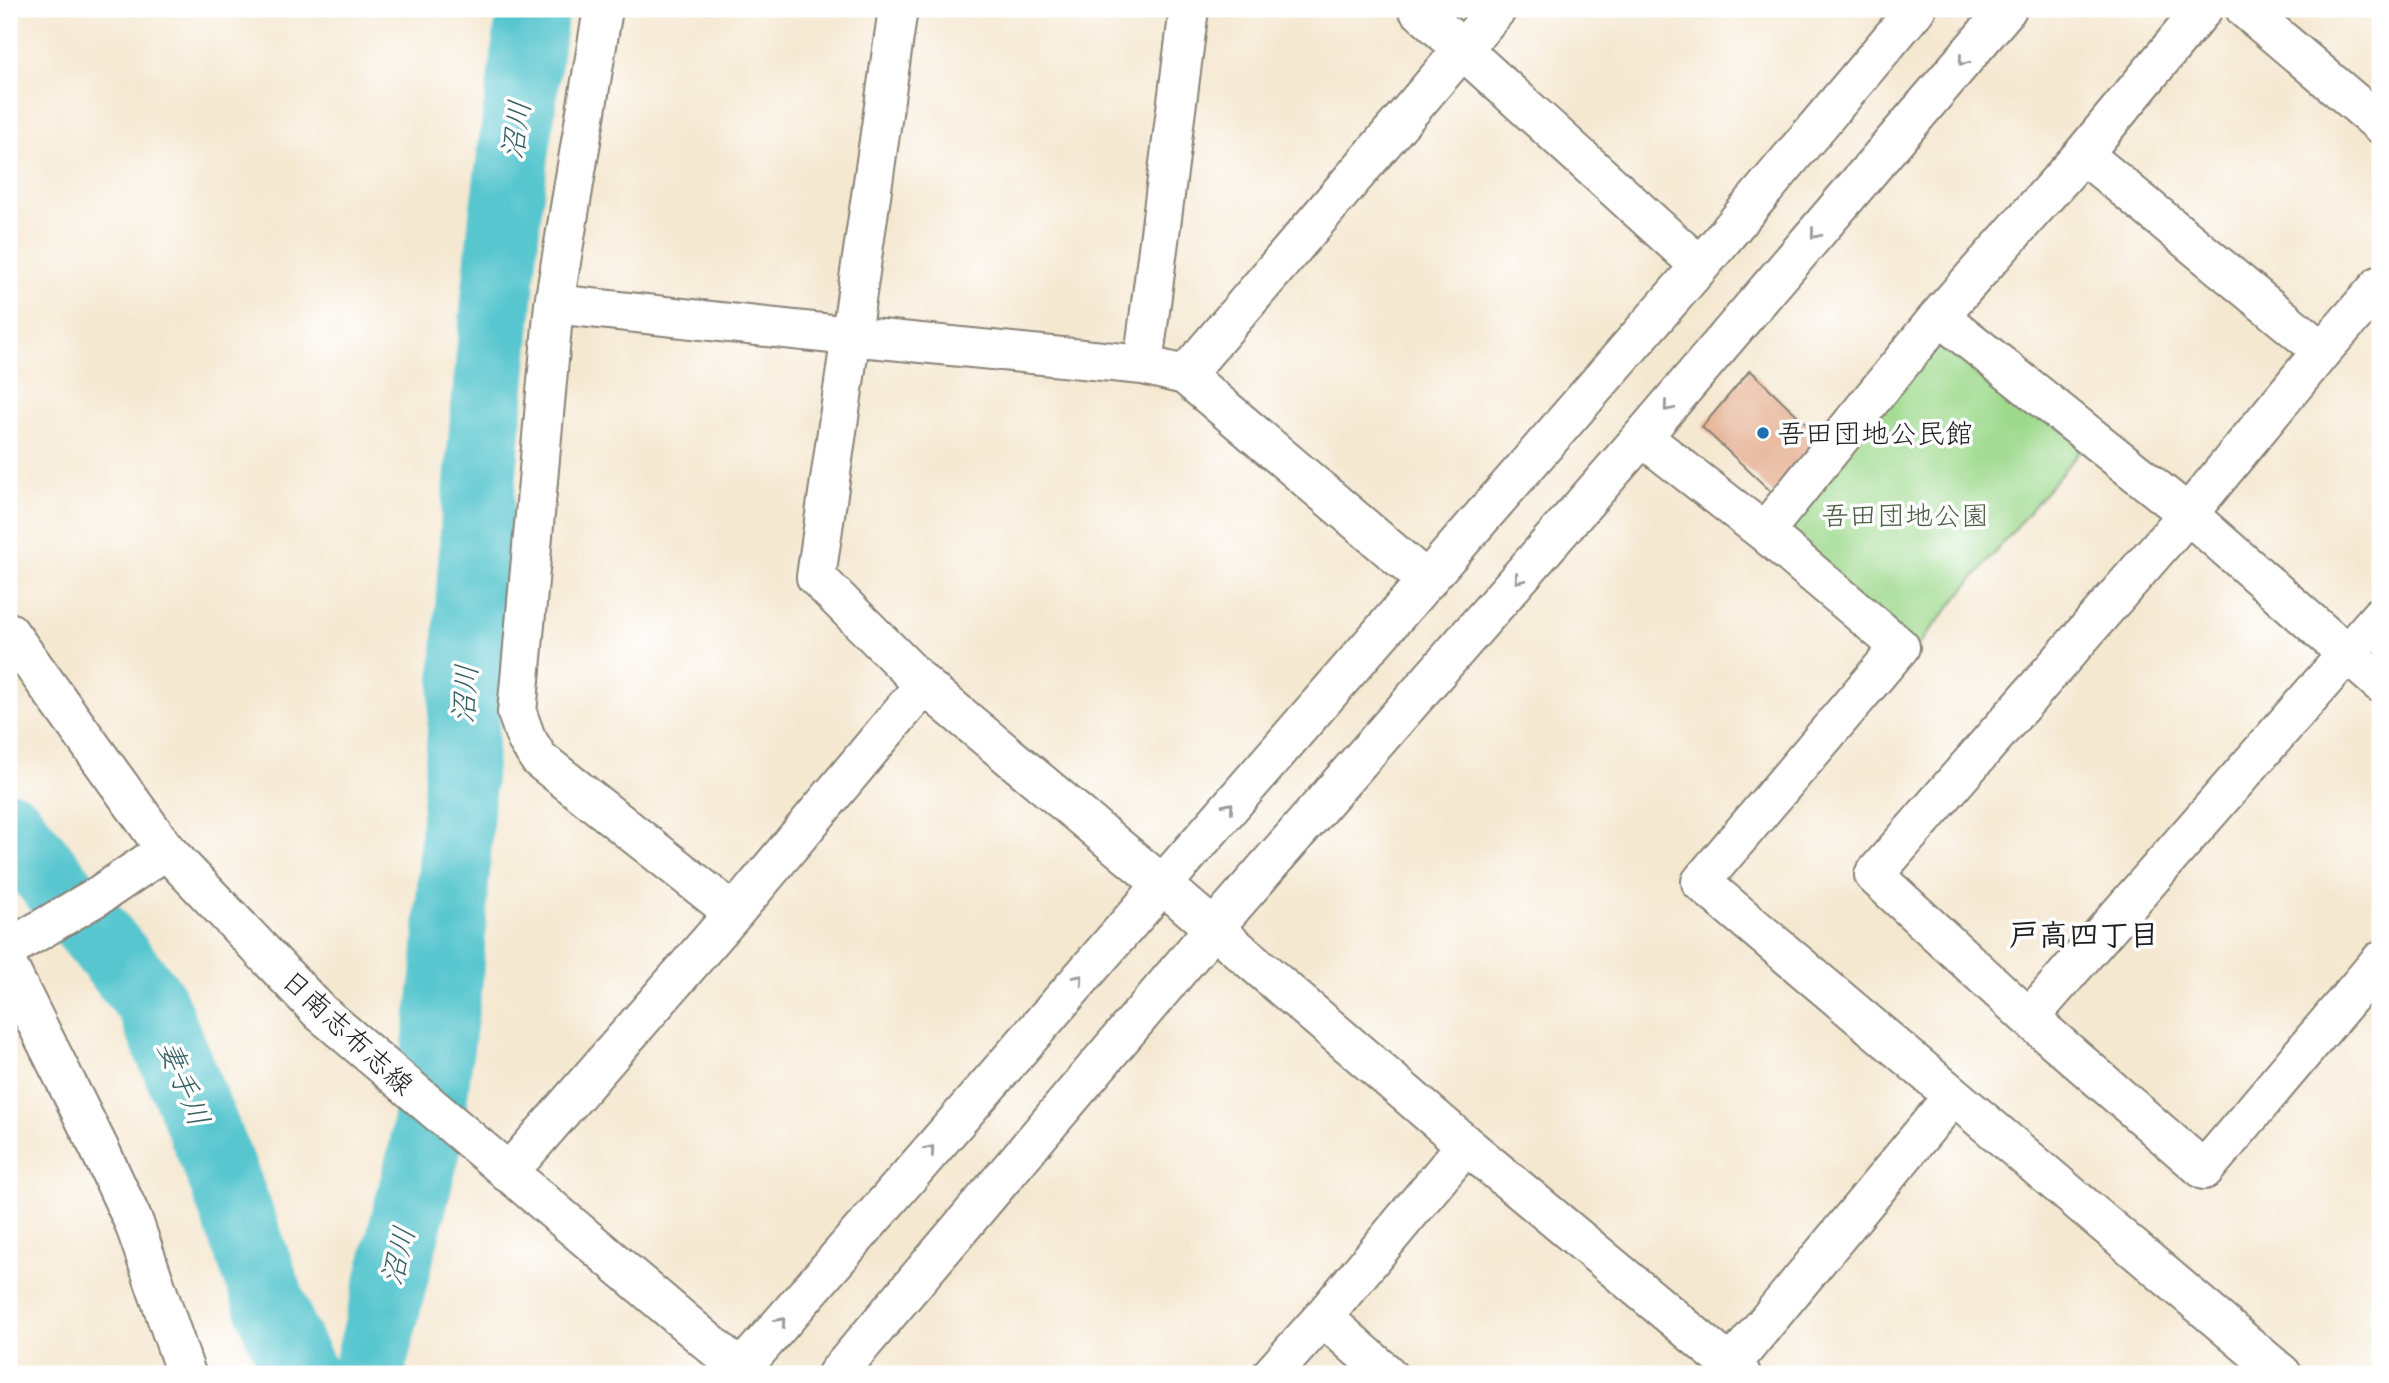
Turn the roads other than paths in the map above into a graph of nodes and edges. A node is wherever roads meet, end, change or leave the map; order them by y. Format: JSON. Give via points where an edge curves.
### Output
{"nodes":[{"id":1,"x":603,"y":9,"type":"edge"},
{"id":2,"x":898,"y":9,"type":"edge"},
{"id":3,"x":1189,"y":9,"type":"edge"},
{"id":4,"x":1418,"y":9,"type":"edge"},
{"id":5,"x":1497,"y":9,"type":"edge"},
{"id":6,"x":1916,"y":9,"type":"edge"},
{"id":7,"x":2007,"y":9,"type":"edge"},
{"id":8,"x":2203,"y":9,"type":"edge"},
{"id":9,"x":2245,"y":9,"type":"edge"},
{"id":10,"x":1464,"y":48,"type":"junction"},
{"id":11,"x":2380,"y":124,"type":"edge"},
{"id":12,"x":2083,"y":154,"type":"junction"},
{"id":13,"x":1700,"y":266,"type":"junction"},
{"id":14,"x":2380,"y":285,"type":"edge"},
{"id":15,"x":554,"y":304,"type":"junction"},
{"id":16,"x":1939,"y":316,"type":"junction"},
{"id":17,"x":850,"y":336,"type":"junction"},
{"id":18,"x":2322,"y":351,"type":"junction"},
{"id":19,"x":1143,"y":365,"type":"junction"},
{"id":20,"x":1185,"y":375,"type":"junction"},
{"id":21,"x":1642,"y":437,"type":"junction"},
{"id":22,"x":2188,"y":514,"type":"junction"},
{"id":23,"x":1763,"y":532,"type":"junction"},
{"id":24,"x":1427,"y":581,"type":"junction"},
{"id":25,"x":2380,"y":617,"type":"edge"},
{"id":26,"x":9,"y":632,"type":"edge"},
{"id":27,"x":2348,"y":655,"type":"junction"},
{"id":28,"x":2380,"y":683,"type":"edge"},
{"id":29,"x":924,"y":685,"type":"junction"},
{"id":30,"x":166,"y":850,"type":"junction"},
{"id":31,"x":1162,"y":884,"type":"junction"},
{"id":32,"x":734,"y":913,"type":"junction"},
{"id":33,"x":1214,"y":928,"type":"junction"},
{"id":34,"x":12,"y":954,"type":"edge"},
{"id":35,"x":2380,"y":961,"type":"edge"},
{"id":36,"x":2029,"y":1018,"type":"junction"},
{"id":37,"x":1953,"y":1096,"type":"junction"},
{"id":38,"x":1466,"y":1145,"type":"junction"},
{"id":39,"x":508,"y":1173,"type":"junction"},
{"id":40,"x":1323,"y":1317,"type":"junction"},
{"id":41,"x":1736,"y":1370,"type":"edge"},
{"id":42,"x":741,"y":1372,"type":"edge"},
{"id":43,"x":186,"y":1374,"type":"edge"},
{"id":44,"x":837,"y":1374,"type":"edge"},
{"id":45,"x":1272,"y":1374,"type":"edge"},
{"id":46,"x":1387,"y":1374,"type":"edge"},
{"id":47,"x":2282,"y":1374,"type":"edge"}],
"edges":[{"from":1,"to":15,"type":"street"},
{"from":2,"to":17,"type":"street"},
{"from":3,"to":19,"type":"street"},
{"from":4,"to":10,"type":"street"},
{"from":5,"to":10,"type":"street"},
{"from":6,"to":13,"type":"street"},
{"from":7,"to":21,"type":"street","one_way":true},
{"from":8,"to":12,"type":"street"},
{"from":9,"to":11,"type":"street"},
{"from":10,"to":13,"type":"street"},
{"from":10,"to":20,"type":"street"},
{"from":12,"to":16,"type":"street"},
{"from":12,"to":18,"type":"street"},
{"from":13,"to":24,"type":"street"},
{"from":14,"to":18,"type":"street"},
{"from":15,"to":17,"type":"street"},
{"from":15,"to":32,"type":"street","via":[[518,720],[539,759]]},
{"from":16,"to":22,"type":"street"},
{"from":16,"to":23,"type":"street"},
{"from":17,"to":19,"type":"street"},
{"from":17,"to":29,"type":"street","via":[[816,577]]},
{"from":18,"to":22,"type":"street"},
{"from":19,"to":20,"type":"street"},
{"from":20,"to":24,"type":"street"},
{"from":21,"to":23,"type":"street"},
{"from":21,"to":33,"type":"street","one_way":true},
{"from":22,"to":27,"type":"street"},
{"from":22,"to":36,"type":"street","via":[[1874,874]]},
{"from":23,"to":37,"type":"street","via":[[1900,647],[1701,883]]},
{"from":31,"to":24,"type":"street","one_way":true},
{"from":25,"to":27,"type":"street"},
{"from":26,"to":30,"type":"street","name":"日南志布志線"},
{"from":27,"to":28,"type":"street"},
{"from":27,"to":36,"type":"street"},
{"from":29,"to":31,"type":"street"},
{"from":29,"to":32,"type":"street"},
{"from":30,"to":34,"type":"street"},
{"from":30,"to":39,"type":"street","name":"日南志布志線","via":[[320,1012]]},
{"from":31,"to":33,"type":"street"},
{"from":42,"to":31,"type":"street","one_way":true},
{"from":32,"to":39,"type":"street"},
{"from":33,"to":38,"type":"street"},
{"from":33,"to":44,"type":"street"},
{"from":34,"to":43,"type":"street","via":[[134,1223]]},
{"from":35,"to":36,"type":"street","via":[[2204,1170]]},
{"from":37,"to":41,"type":"street"},
{"from":37,"to":47,"type":"street"},
{"from":38,"to":40,"type":"street"},
{"from":38,"to":41,"type":"street"},
{"from":39,"to":42,"type":"street","name":"日南志布志線"},
{"from":40,"to":45,"type":"street"},
{"from":40,"to":46,"type":"street"}]}
